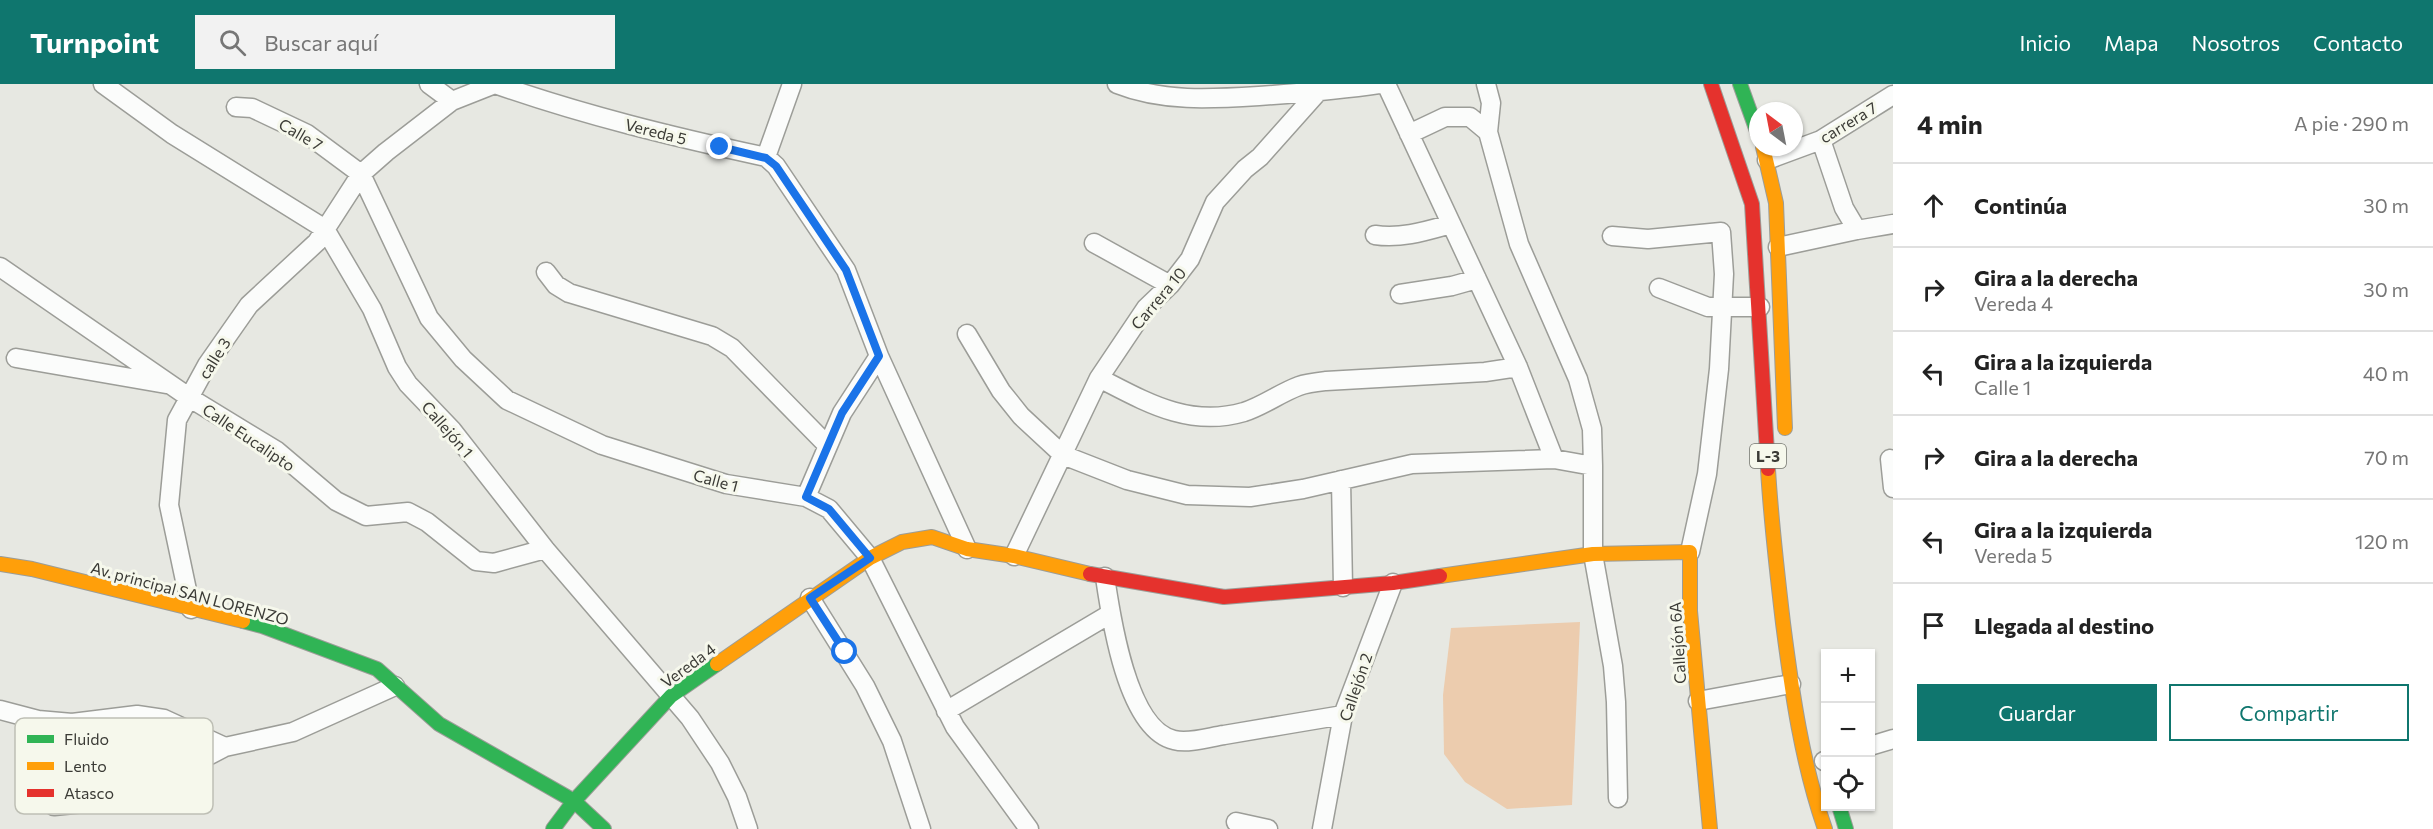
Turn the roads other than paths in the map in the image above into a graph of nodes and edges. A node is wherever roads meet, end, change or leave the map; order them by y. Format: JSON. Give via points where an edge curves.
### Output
{"nodes":[{"id":1,"x":103,"y":84,"type":"edge"},
{"id":2,"x":429,"y":84,"type":"edge"},
{"id":3,"x":494,"y":84,"type":"edge"},
{"id":4,"x":792,"y":84,"type":"edge"},
{"id":5,"x":1116,"y":84,"type":"edge"},
{"id":6,"x":1379,"y":84,"type":"edge"},
{"id":7,"x":1386,"y":84,"type":"edge"},
{"id":8,"x":1486,"y":84,"type":"edge"},
{"id":9,"x":1711,"y":84,"type":"edge"},
{"id":10,"x":1740,"y":84,"type":"edge"},
{"id":11,"x":1317,"y":93,"type":"junction"},
{"id":12,"x":1893,"y":95,"type":"edge"},
{"id":13,"x":452,"y":101,"type":"junction"},
{"id":14,"x":236,"y":107,"type":"dead end"},
{"id":15,"x":1749,"y":109,"type":"edge"},
{"id":16,"x":1488,"y":132,"type":"junction"},
{"id":17,"x":1409,"y":134,"type":"junction"},
{"id":18,"x":1821,"y":140,"type":"junction"},
{"id":19,"x":1803,"y":144,"type":"edge"},
{"id":20,"x":1766,"y":156,"type":"edge"},
{"id":21,"x":766,"y":158,"type":"junction"},
{"id":22,"x":361,"y":174,"type":"junction"},
{"id":23,"x":1451,"y":224,"type":"junction"},
{"id":24,"x":1893,"y":224,"type":"edge"},
{"id":25,"x":1857,"y":230,"type":"junction"},
{"id":26,"x":1754,"y":231,"type":"junction"},
{"id":27,"x":1721,"y":232,"type":"junction"},
{"id":28,"x":321,"y":235,"type":"junction"},
{"id":29,"x":1374,"y":235,"type":"dead end"},
{"id":30,"x":1612,"y":236,"type":"dead end"},
{"id":31,"x":1094,"y":243,"type":"dead end"},
{"id":32,"x":1778,"y":247,"type":"junction"},
{"id":33,"x":0,"y":267,"type":"edge"},
{"id":34,"x":546,"y":272,"type":"dead end"},
{"id":35,"x":1477,"y":279,"type":"junction"},
{"id":36,"x":1170,"y":285,"type":"junction"},
{"id":37,"x":1659,"y":288,"type":"dead end"},
{"id":38,"x":1400,"y":294,"type":"dead end"},
{"id":39,"x":1760,"y":307,"type":"junction"},
{"id":40,"x":1722,"y":308,"type":"junction"},
{"id":41,"x":967,"y":334,"type":"dead end"},
{"id":42,"x":879,"y":356,"type":"junction"},
{"id":43,"x":16,"y":358,"type":"dead end"},
{"id":44,"x":1518,"y":367,"type":"junction"},
{"id":45,"x":1099,"y":378,"type":"junction"},
{"id":46,"x":171,"y":385,"type":"junction"},
{"id":47,"x":190,"y":398,"type":"junction"},
{"id":48,"x":1785,"y":440,"type":"dead end"},
{"id":49,"x":827,"y":445,"type":"junction"},
{"id":50,"x":1063,"y":455,"type":"junction"},
{"id":51,"x":1554,"y":459,"type":"junction"},
{"id":52,"x":1890,"y":459,"type":"dead end"},
{"id":53,"x":1593,"y":466,"type":"junction"},
{"id":54,"x":1341,"y":480,"type":"junction"},
{"id":55,"x":1893,"y":488,"type":"edge"},
{"id":56,"x":806,"y":497,"type":"junction"},
{"id":57,"x":1787,"y":536,"type":"dead end"},
{"id":58,"x":545,"y":549,"type":"junction"},
{"id":59,"x":967,"y":549,"type":"junction"},
{"id":60,"x":1690,"y":552,"type":"junction"},
{"id":61,"x":1593,"y":554,"type":"junction"},
{"id":62,"x":1014,"y":556,"type":"junction"},
{"id":63,"x":870,"y":558,"type":"junction"},
{"id":64,"x":0,"y":564,"type":"edge"},
{"id":65,"x":1105,"y":578,"type":"junction"},
{"id":66,"x":1393,"y":583,"type":"junction"},
{"id":67,"x":1342,"y":587,"type":"junction"},
{"id":68,"x":810,"y":598,"type":"junction"},
{"id":69,"x":191,"y":609,"type":"junction"},
{"id":70,"x":1110,"y":614,"type":"junction"},
{"id":71,"x":1797,"y":678,"type":"junction"},
{"id":72,"x":395,"y":686,"type":"junction"},
{"id":73,"x":671,"y":696,"type":"junction"},
{"id":74,"x":1698,"y":701,"type":"junction"},
{"id":75,"x":0,"y":710,"type":"edge"},
{"id":76,"x":946,"y":711,"type":"junction"},
{"id":77,"x":1342,"y":715,"type":"junction"},
{"id":78,"x":30,"y":718,"type":"edge"},
{"id":79,"x":113,"y":718,"type":"edge"},
{"id":80,"x":157,"y":718,"type":"edge"},
{"id":81,"x":1893,"y":739,"type":"edge"},
{"id":82,"x":213,"y":741,"type":"edge"},
{"id":83,"x":1875,"y":744,"type":"edge"},
{"id":84,"x":225,"y":747,"type":"junction"},
{"id":85,"x":213,"y":753,"type":"edge"},
{"id":86,"x":1618,"y":798,"type":"dead end"},
{"id":87,"x":574,"y":801,"type":"junction"},
{"id":88,"x":1840,"y":811,"type":"edge"},
{"id":89,"x":1236,"y":822,"type":"dead end"},
{"id":90,"x":553,"y":829,"type":"edge"},
{"id":91,"x":604,"y":829,"type":"edge"},
{"id":92,"x":748,"y":829,"type":"edge"},
{"id":93,"x":921,"y":829,"type":"edge"},
{"id":94,"x":1029,"y":829,"type":"edge"},
{"id":95,"x":1268,"y":829,"type":"edge"},
{"id":96,"x":1322,"y":829,"type":"edge"},
{"id":97,"x":1710,"y":829,"type":"edge"},
{"id":98,"x":1825,"y":829,"type":"edge"},
{"id":99,"x":1846,"y":829,"type":"edge"}],
"edges":[{"from":1,"to":28,"type":"street","name":"Callejón 1"},
{"from":2,"to":13,"type":"street"},
{"from":3,"to":13,"type":"street","name":"Vereda 5"},
{"from":3,"to":21,"type":"street","name":"Vereda 5","via":[[545,102]]},
{"from":4,"to":21,"type":"street"},
{"from":5,"to":11,"type":"street","via":[[1192,100]]},
{"from":6,"to":11,"type":"street"},
{"from":7,"to":17,"type":"street"},
{"from":8,"to":16,"type":"street","via":[[1491,103]]},
{"from":9,"to":26,"type":"main road","number":"L-3","via":[[1752,204]]},
{"from":10,"to":15,"type":"main road"},
{"from":11,"to":36,"type":"street","name":"Carrera 10","via":[[1215,202],[1191,260]]},
{"from":12,"to":18,"type":"street","name":"carrera 7"},
{"from":13,"to":22,"type":"street","name":"Vereda 5"},
{"from":14,"to":22,"type":"street","name":"Calle 7","via":[[252,108],[308,134]]},
{"from":16,"to":17,"type":"street","via":[[1470,117],[1445,117]]},
{"from":16,"to":53,"type":"street","via":[[1520,244],[1578,379],[1592,429]]},
{"from":17,"to":23,"type":"street"},
{"from":18,"to":19,"type":"street","name":"carrera 7"},
{"from":18,"to":25,"type":"street","via":[[1844,208]]},
{"from":20,"to":32,"type":"main road","number":"L-3","via":[[1776,203]]},
{"from":21,"to":42,"type":"street","via":[[776,166],[846,270]]},
{"from":22,"to":28,"type":"street","name":"Vereda 5"},
{"from":22,"to":56,"type":"street","name":"Calle 1","via":[[429,318],[463,359],[507,400],[602,445],[726,484]]},
{"from":23,"to":29,"type":"street","via":[[1403,236]]},
{"from":23,"to":35,"type":"street"},
{"from":24,"to":25,"type":"street"},
{"from":25,"to":32,"type":"street"},
{"from":26,"to":27,"type":"street"},
{"from":26,"to":39,"type":"main road","number":"L-3"},
{"from":27,"to":30,"type":"street","via":[[1634,239]]},
{"from":27,"to":40,"type":"street"},
{"from":28,"to":47,"type":"street","name":"calle 3","via":[[249,305],[207,365]]},
{"from":28,"to":58,"type":"street","name":"Callejón 1","via":[[372,309],[408,384],[452,430]]},
{"from":31,"to":36,"type":"street"},
{"from":32,"to":48,"type":"main road","number":"L-3"},
{"from":33,"to":46,"type":"street","name":"Calle Eucalipto"},
{"from":34,"to":49,"type":"street","via":[[569,293],[712,336],[732,348]]},
{"from":35,"to":38,"type":"street"},
{"from":35,"to":44,"type":"street"},
{"from":36,"to":45,"type":"street","name":"Carrera 10","via":[[1146,308]]},
{"from":37,"to":40,"type":"street","via":[[1696,304]]},
{"from":39,"to":40,"type":"street"},
{"from":39,"to":71,"type":"main road","number":"L-3","via":[[1772,525]]},
{"from":40,"to":60,"type":"street","via":[[1713,431]]},
{"from":41,"to":50,"type":"street","via":[[1001,391],[1021,416]]},
{"from":42,"to":49,"type":"street","via":[[842,413]]},
{"from":42,"to":59,"type":"street"},
{"from":43,"to":46,"type":"street"},
{"from":44,"to":45,"type":"street","via":[[1326,381],[1300,386],[1244,411],[1209,418],[1175,413]]},
{"from":44,"to":51,"type":"street"},
{"from":45,"to":50,"type":"street","name":"Carrera 10"},
{"from":46,"to":47,"type":"street","name":"Calle Eucalipto"},
{"from":47,"to":58,"type":"street","name":"Calle Eucalipto","via":[[277,452],[336,501],[366,516],[408,512],[476,561],[494,562]]},
{"from":47,"to":69,"type":"street","name":"calle 3","via":[[177,420],[169,505]]},
{"from":49,"to":56,"type":"street"},
{"from":50,"to":54,"type":"street","via":[[1127,480],[1187,495],[1250,497]]},
{"from":50,"to":62,"type":"street","name":"Carrera 10"},
{"from":51,"to":53,"type":"street"},
{"from":51,"to":54,"type":"street","via":[[1412,464]]},
{"from":52,"to":55,"type":"street"},
{"from":53,"to":61,"type":"street"},
{"from":54,"to":67,"type":"street"},
{"from":56,"to":63,"type":"street","name":"Calle 1","via":[[829,509]]},
{"from":57,"to":71,"type":"main road","number":"L-3"},
{"from":58,"to":73,"type":"street","name":"Callejón 1"},
{"from":59,"to":62,"type":"main road","name":"Vereda 4"},
{"from":59,"to":63,"type":"main road","name":"Vereda 4","via":[[932,537],[902,542]]},
{"from":60,"to":61,"type":"main road"},
{"from":60,"to":74,"type":"main road","name":"Callejón 6A","via":[[1690,611]]},
{"from":61,"to":66,"type":"main road","name":"Vereda 4"},
{"from":61,"to":86,"type":"street","via":[[1613,666]]},
{"from":62,"to":65,"type":"main road","name":"Vereda 4"},
{"from":63,"to":68,"type":"main road","name":"Vereda 4"},
{"from":63,"to":76,"type":"street","name":"Calle 1"},
{"from":64,"to":69,"type":"main road","name":"Av. principal SAN LORENZO"},
{"from":65,"to":67,"type":"main road","name":"Vereda 4","via":[[1224,597]]},
{"from":65,"to":70,"type":"street"},
{"from":66,"to":67,"type":"main road","name":"Vereda 4"},
{"from":66,"to":77,"type":"street","name":"Callejón 2"},
{"from":68,"to":73,"type":"main road","name":"Vereda 4"},
{"from":68,"to":93,"type":"street","via":[[865,686],[892,741]]},
{"from":69,"to":72,"type":"main road","name":"Av. principal SAN LORENZO","via":[[273,630],[377,669]]},
{"from":70,"to":76,"type":"street"},
{"from":70,"to":77,"type":"street","via":[[1125,675],[1138,707],[1155,730],[1174,740]]},
{"from":71,"to":74,"type":"street"},
{"from":71,"to":98,"type":"main road","number":"L-3","via":[[1813,794]]},
{"from":72,"to":84,"type":"street","via":[[293,732]]},
{"from":72,"to":87,"type":"main road","name":"Av. principal SAN LORENZO","via":[[439,724]]},
{"from":73,"to":87,"type":"main road","name":"Vereda 4"},
{"from":73,"to":92,"type":"street","name":"Callejón 1","via":[[720,763]]},
{"from":74,"to":97,"type":"main road","name":"Callejón 6A"},
{"from":75,"to":78,"type":"street"},
{"from":76,"to":94,"type":"street","name":"Calle 1"},
{"from":77,"to":96,"type":"street","name":"Callejón 2"},
{"from":79,"to":80,"type":"street"},
{"from":81,"to":83,"type":"street"},
{"from":82,"to":84,"type":"street"},
{"from":84,"to":85,"type":"street"},
{"from":87,"to":90,"type":"main road","name":"Vereda 4"},
{"from":87,"to":91,"type":"main road","name":"Av. principal SAN LORENZO"},
{"from":88,"to":99,"type":"main road"},
{"from":89,"to":95,"type":"street"}]}
